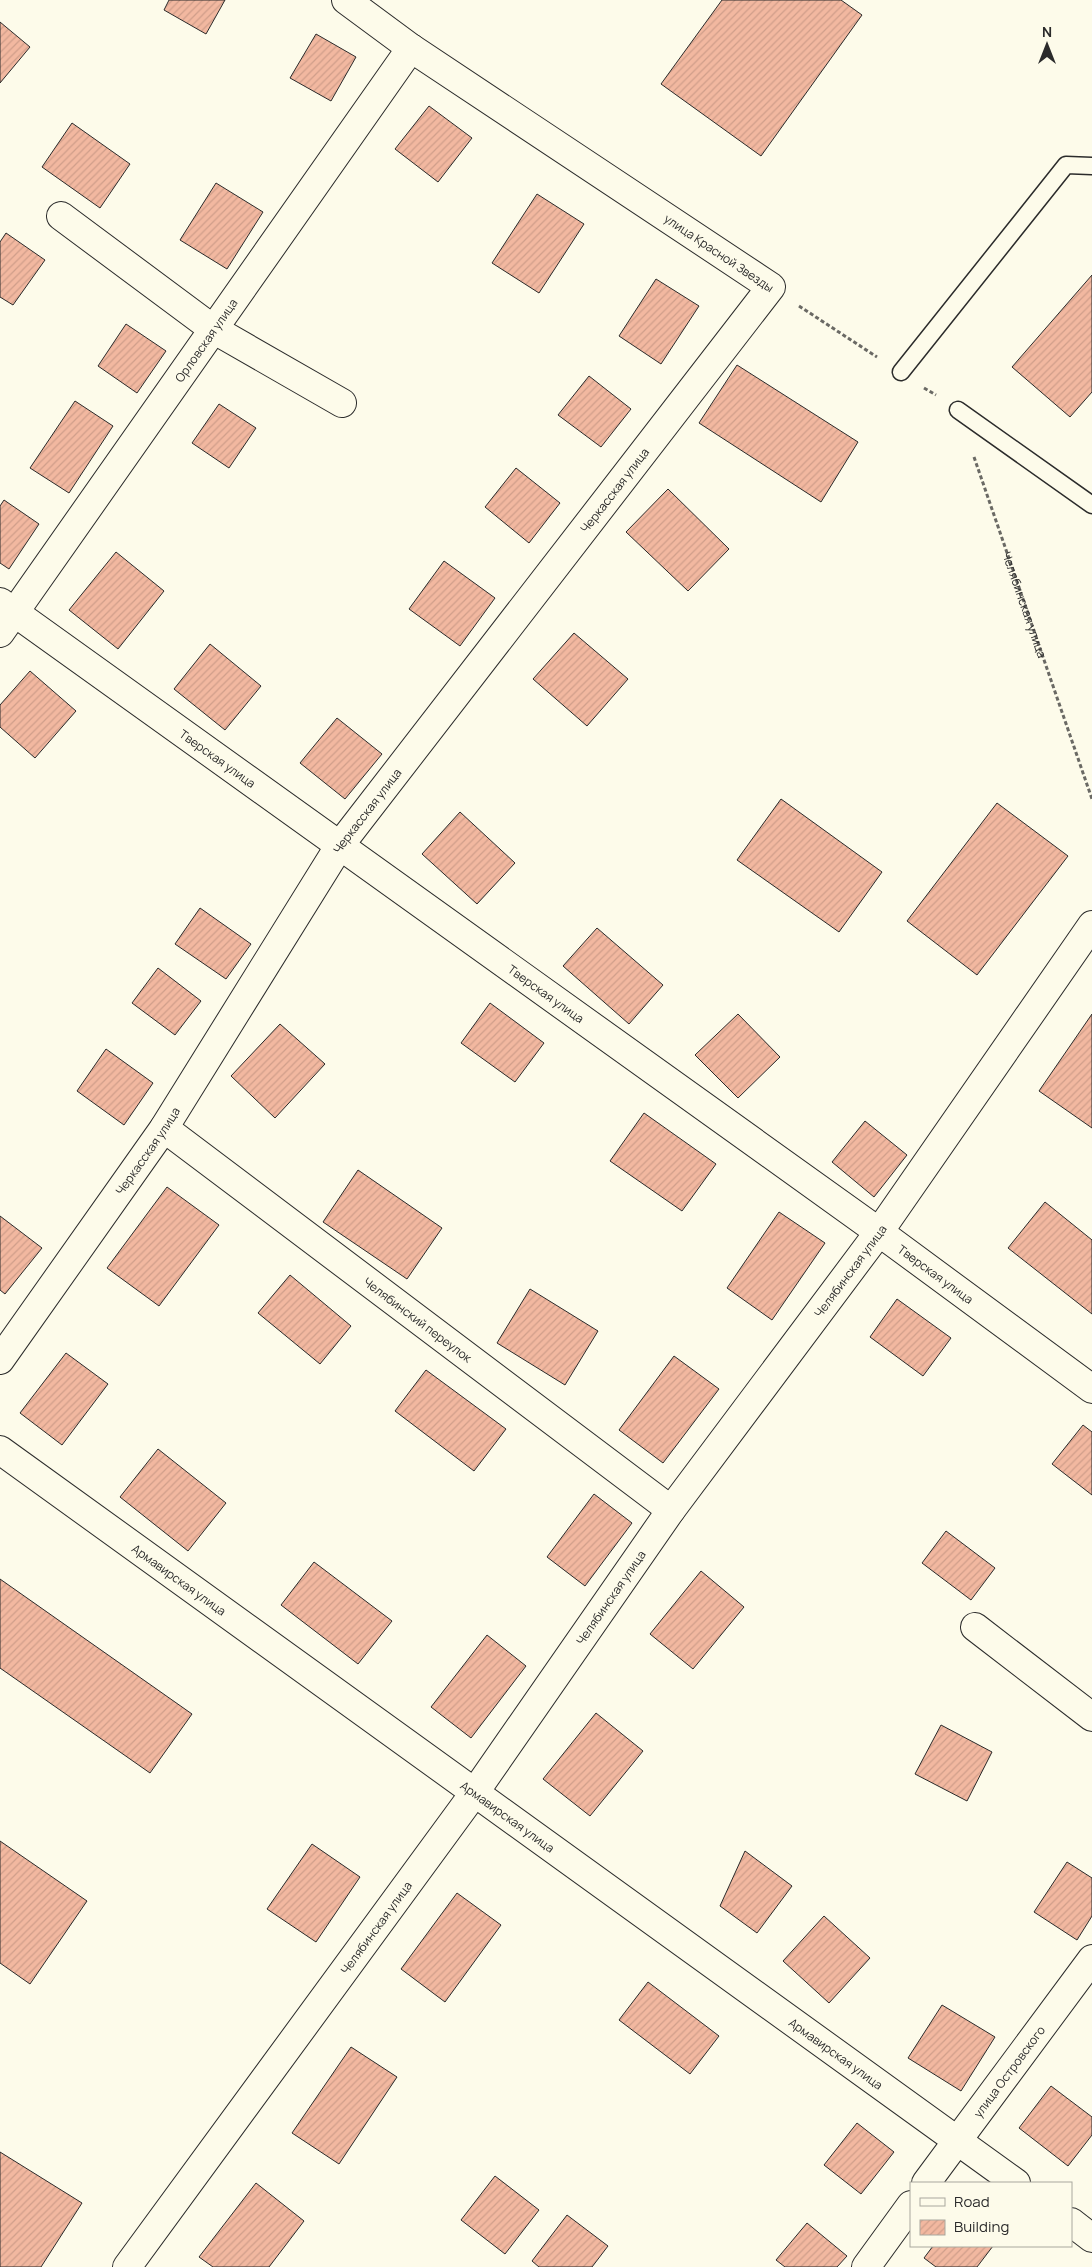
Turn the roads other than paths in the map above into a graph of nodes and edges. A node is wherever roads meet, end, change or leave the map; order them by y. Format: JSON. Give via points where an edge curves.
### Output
{"nodes":[{"id":1,"x":346,"y":0,"type":"edge"},
{"id":2,"x":411,"y":48,"type":"junction"},
{"id":3,"x":1092,"y":166,"type":"edge"},
{"id":4,"x":61,"y":216,"type":"dead end"},
{"id":5,"x":771,"y":287,"type":"joint"},
{"id":6,"x":213,"y":329,"type":"junction"},
{"id":7,"x":901,"y":372,"type":"road end"},
{"id":8,"x":342,"y":403,"type":"dead end"},
{"id":9,"x":958,"y":410,"type":"road end"},
{"id":10,"x":1092,"y":505,"type":"edge"},
{"id":11,"x":5,"y":616,"type":"edge"},
{"id":12,"x":340,"y":845,"type":"junction"},
{"id":13,"x":1092,"y":925,"type":"edge"},
{"id":14,"x":164,"y":1128,"type":"junction"},
{"id":15,"x":879,"y":1232,"type":"junction"},
{"id":16,"x":0,"y":1360,"type":"edge"},
{"id":17,"x":1092,"y":1389,"type":"edge"},
{"id":18,"x":0,"y":1450,"type":"edge"},
{"id":19,"x":671,"y":1510,"type":"junction"},
{"id":20,"x":975,"y":1627,"type":"dead end"},
{"id":21,"x":1092,"y":1716,"type":"edge"},
{"id":22,"x":475,"y":1792,"type":"junction"},
{"id":23,"x":1092,"y":1959,"type":"edge"},
{"id":24,"x":957,"y":2141,"type":"junction"},
{"id":25,"x":927,"y":2182,"type":"edge"},
{"id":26,"x":1015,"y":2182,"type":"edge"},
{"id":27,"x":910,"y":2206,"type":"edge"},
{"id":28,"x":1072,"y":2223,"type":"edge"},
{"id":29,"x":1092,"y":2238,"type":"edge"},
{"id":30,"x":127,"y":2267,"type":"edge"},
{"id":31,"x":866,"y":2267,"type":"edge"}],
"edges":[{"from":1,"to":2,"type":"street","name":"улица Красной Звезды"},
{"from":2,"to":5,"type":"street","name":"улица Красной Звезды"},
{"from":2,"to":6,"type":"street","name":"Орловская улица"},
{"from":3,"to":7,"type":"lane","via":[[1066,165]]},
{"from":4,"to":6,"type":"street"},
{"from":5,"to":12,"type":"street","name":"Черкасская улица"},
{"from":6,"to":8,"type":"street"},
{"from":6,"to":11,"type":"street","name":"Орловская улица"},
{"from":9,"to":10,"type":"lane"},
{"from":11,"to":12,"type":"street","name":"Тверская улица"},
{"from":12,"to":14,"type":"street","name":"Черкасская улица"},
{"from":12,"to":15,"type":"street","name":"Тверская улица"},
{"from":13,"to":15,"type":"street","name":"Челябинская улица"},
{"from":14,"to":16,"type":"street","name":"Черкасская улица"},
{"from":14,"to":19,"type":"street","name":"Челябинский переулок"},
{"from":15,"to":17,"type":"street","name":"Тверская улица"},
{"from":15,"to":19,"type":"street","name":"Челябинская улица"},
{"from":18,"to":22,"type":"street","name":"Армавирская улица"},
{"from":19,"to":22,"type":"street","name":"Челябинская улица"},
{"from":20,"to":21,"type":"street"},
{"from":22,"to":24,"type":"street","name":"Армавирская улица"},
{"from":22,"to":30,"type":"street","name":"Челябинская улица"},
{"from":23,"to":24,"type":"street","name":"улица Островского"},
{"from":24,"to":25,"type":"street","name":"улица Островского"},
{"from":24,"to":26,"type":"street","name":"Армавирская улица"},
{"from":27,"to":31,"type":"street"},
{"from":28,"to":29,"type":"street"}]}
